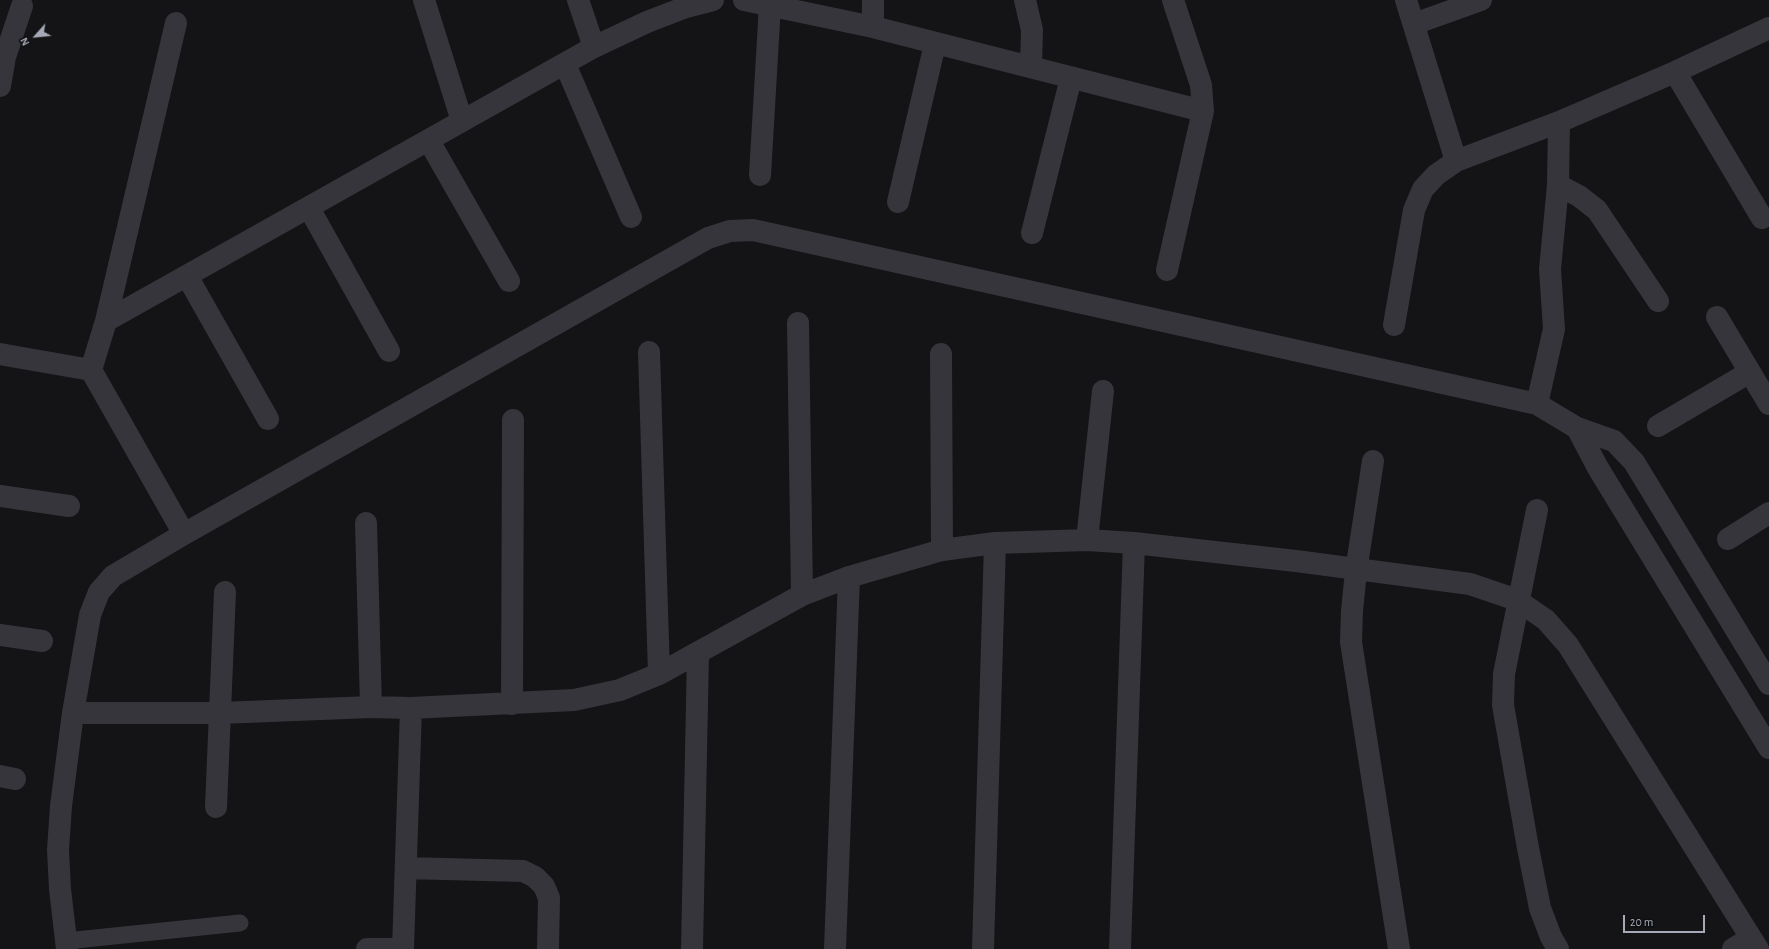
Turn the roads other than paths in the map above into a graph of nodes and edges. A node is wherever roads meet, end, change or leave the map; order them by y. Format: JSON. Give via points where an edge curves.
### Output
{"nodes":[{"id":1,"x":424,"y":0,"type":"edge"},
{"id":2,"x":578,"y":0,"type":"edge"},
{"id":3,"x":713,"y":0,"type":"edge"},
{"id":4,"x":744,"y":0,"type":"edge"},
{"id":5,"x":873,"y":0,"type":"edge"},
{"id":6,"x":1024,"y":0,"type":"edge"},
{"id":7,"x":1173,"y":0,"type":"edge"},
{"id":8,"x":1406,"y":0,"type":"edge"},
{"id":9,"x":1481,"y":0,"type":"edge"},
{"id":10,"x":770,"y":5,"type":"junction"},
{"id":11,"x":22,"y":6,"type":"dead end"},
{"id":12,"x":176,"y":23,"type":"dead end"},
{"id":13,"x":1414,"y":24,"type":"junction"},
{"id":14,"x":873,"y":27,"type":"junction"},
{"id":15,"x":1769,"y":28,"type":"edge"},
{"id":16,"x":935,"y":44,"type":"junction"},
{"id":17,"x":594,"y":47,"type":"junction"},
{"id":18,"x":565,"y":64,"type":"junction"},
{"id":19,"x":1031,"y":66,"type":"junction"},
{"id":20,"x":1675,"y":72,"type":"junction"},
{"id":21,"x":1071,"y":78,"type":"junction"},
{"id":22,"x":0,"y":86,"type":"edge"},
{"id":23,"x":1202,"y":111,"type":"junction"},
{"id":24,"x":462,"y":121,"type":"junction"},
{"id":25,"x":1559,"y":122,"type":"junction"},
{"id":26,"x":428,"y":141,"type":"junction"},
{"id":27,"x":1456,"y":160,"type":"junction"},
{"id":28,"x":760,"y":175,"type":"dead end"},
{"id":29,"x":1558,"y":185,"type":"junction"},
{"id":30,"x":898,"y":202,"type":"dead end"},
{"id":31,"x":309,"y":208,"type":"junction"},
{"id":32,"x":631,"y":216,"type":"dead end"},
{"id":33,"x":1762,"y":218,"type":"dead end"},
{"id":34,"x":1032,"y":233,"type":"dead end"},
{"id":35,"x":1167,"y":270,"type":"dead end"},
{"id":36,"x":187,"y":276,"type":"junction"},
{"id":37,"x":509,"y":281,"type":"dead end"},
{"id":38,"x":1658,"y":301,"type":"dead end"},
{"id":39,"x":1717,"y":317,"type":"dead end"},
{"id":40,"x":106,"y":321,"type":"junction"},
{"id":41,"x":798,"y":323,"type":"dead end"},
{"id":42,"x":1394,"y":325,"type":"dead end"},
{"id":43,"x":389,"y":351,"type":"dead end"},
{"id":44,"x":649,"y":352,"type":"dead end"},
{"id":45,"x":0,"y":354,"type":"edge"},
{"id":46,"x":941,"y":354,"type":"dead end"},
{"id":47,"x":91,"y":370,"type":"junction"},
{"id":48,"x":1750,"y":372,"type":"junction"},
{"id":49,"x":1103,"y":391,"type":"dead end"},
{"id":50,"x":1537,"y":404,"type":"junction"},
{"id":51,"x":1769,"y":404,"type":"edge"},
{"id":52,"x":268,"y":419,"type":"dead end"},
{"id":53,"x":512,"y":420,"type":"dead end"},
{"id":54,"x":1658,"y":426,"type":"dead end"},
{"id":55,"x":1577,"y":428,"type":"junction"},
{"id":56,"x":1373,"y":461,"type":"dead end"},
{"id":57,"x":0,"y":496,"type":"edge"},
{"id":58,"x":69,"y":506,"type":"dead end"},
{"id":59,"x":1537,"y":510,"type":"dead end"},
{"id":60,"x":1769,"y":513,"type":"edge"},
{"id":61,"x":366,"y":524,"type":"dead end"},
{"id":62,"x":184,"y":534,"type":"junction"},
{"id":63,"x":1728,"y":539,"type":"dead end"},
{"id":64,"x":1086,"y":540,"type":"junction"},
{"id":65,"x":994,"y":543,"type":"junction"},
{"id":66,"x":1134,"y":543,"type":"junction"},
{"id":67,"x":942,"y":550,"type":"junction"},
{"id":68,"x":1356,"y":571,"type":"junction"},
{"id":69,"x":849,"y":577,"type":"junction"},
{"id":70,"x":225,"y":592,"type":"dead end"},
{"id":71,"x":802,"y":596,"type":"junction"},
{"id":72,"x":1518,"y":600,"type":"junction"},
{"id":73,"x":0,"y":635,"type":"edge"},
{"id":74,"x":42,"y":641,"type":"dead end"},
{"id":75,"x":698,"y":654,"type":"junction"},
{"id":76,"x":659,"y":674,"type":"junction"},
{"id":77,"x":1769,"y":684,"type":"edge"},
{"id":78,"x":512,"y":704,"type":"junction"},
{"id":79,"x":371,"y":707,"type":"junction"},
{"id":80,"x":411,"y":708,"type":"junction"},
{"id":81,"x":73,"y":713,"type":"junction"},
{"id":82,"x":220,"y":713,"type":"junction"},
{"id":83,"x":1769,"y":748,"type":"edge"},
{"id":84,"x":216,"y":807,"type":"dead end"},
{"id":85,"x":406,"y":868,"type":"junction"},
{"id":86,"x":240,"y":923,"type":"dead end"},
{"id":87,"x":133,"y":942,"type":"edge"},
{"id":88,"x":1755,"y":944,"type":"edge"},
{"id":89,"x":66,"y":945,"type":"edge"},
{"id":90,"x":367,"y":949,"type":"edge"},
{"id":91,"x":403,"y":949,"type":"edge"},
{"id":92,"x":548,"y":949,"type":"edge"},
{"id":93,"x":692,"y":949,"type":"edge"},
{"id":94,"x":835,"y":949,"type":"edge"},
{"id":95,"x":983,"y":949,"type":"edge"},
{"id":96,"x":1120,"y":949,"type":"edge"},
{"id":97,"x":1399,"y":949,"type":"edge"},
{"id":98,"x":1558,"y":949,"type":"edge"},
{"id":99,"x":1733,"y":949,"type":"edge"}],
"edges":[{"from":1,"to":24,"type":"street"},
{"from":2,"to":17,"type":"street"},
{"from":3,"to":17,"type":"street","via":[[647,22]]},
{"from":4,"to":10,"type":"street"},
{"from":5,"to":14,"type":"street"},
{"from":6,"to":19,"type":"street","via":[[1032,30]]},
{"from":7,"to":23,"type":"street","via":[[1201,85]]},
{"from":8,"to":13,"type":"street"},
{"from":9,"to":13,"type":"street"},
{"from":10,"to":14,"type":"street"},
{"from":10,"to":28,"type":"street"},
{"from":11,"to":22,"type":"street"},
{"from":12,"to":40,"type":"street"},
{"from":13,"to":27,"type":"street"},
{"from":14,"to":16,"type":"street"},
{"from":15,"to":20,"type":"street"},
{"from":16,"to":19,"type":"street"},
{"from":16,"to":30,"type":"street"},
{"from":17,"to":18,"type":"street"},
{"from":18,"to":24,"type":"street"},
{"from":18,"to":32,"type":"street"},
{"from":19,"to":21,"type":"street"},
{"from":20,"to":25,"type":"street"},
{"from":20,"to":33,"type":"street"},
{"from":21,"to":23,"type":"street"},
{"from":21,"to":34,"type":"street"},
{"from":23,"to":35,"type":"street"},
{"from":24,"to":26,"type":"street"},
{"from":25,"to":27,"type":"street"},
{"from":25,"to":29,"type":"street"},
{"from":26,"to":31,"type":"street"},
{"from":26,"to":37,"type":"street"},
{"from":27,"to":42,"type":"street","via":[[1423,189],[1414,210]]},
{"from":29,"to":38,"type":"street","via":[[1579,196],[1597,210]]},
{"from":29,"to":50,"type":"street","via":[[1550,269],[1554,329]]},
{"from":31,"to":36,"type":"street"},
{"from":31,"to":43,"type":"street"},
{"from":36,"to":40,"type":"street"},
{"from":36,"to":52,"type":"street"},
{"from":39,"to":48,"type":"street"},
{"from":40,"to":47,"type":"street"},
{"from":41,"to":71,"type":"street"},
{"from":44,"to":76,"type":"street"},
{"from":45,"to":47,"type":"street"},
{"from":46,"to":67,"type":"street"},
{"from":47,"to":62,"type":"street"},
{"from":48,"to":51,"type":"street"},
{"from":48,"to":54,"type":"street"},
{"from":49,"to":64,"type":"street"},
{"from":50,"to":55,"type":"street"},
{"from":50,"to":62,"type":"street","via":[[753,230],[730,231],[708,238]]},
{"from":53,"to":78,"type":"street"},
{"from":55,"to":77,"type":"street","via":[[1614,441],[1634,462]]},
{"from":55,"to":83,"type":"street","via":[[1602,474]]},
{"from":56,"to":68,"type":"street"},
{"from":57,"to":58,"type":"street"},
{"from":59,"to":72,"type":"street"},
{"from":60,"to":63,"type":"street"},
{"from":61,"to":79,"type":"street"},
{"from":62,"to":81,"type":"street","via":[[113,576],[99,592],[90,616]]},
{"from":64,"to":65,"type":"street"},
{"from":64,"to":66,"type":"street"},
{"from":65,"to":67,"type":"street"},
{"from":65,"to":95,"type":"street"},
{"from":66,"to":68,"type":"street"},
{"from":66,"to":96,"type":"street"},
{"from":67,"to":69,"type":"street"},
{"from":68,"to":72,"type":"street","via":[[1470,584]]},
{"from":68,"to":97,"type":"street","via":[[1351,642]]},
{"from":69,"to":71,"type":"street"},
{"from":69,"to":94,"type":"street"},
{"from":70,"to":82,"type":"street"},
{"from":71,"to":75,"type":"street"},
{"from":72,"to":88,"type":"street","via":[[1546,620],[1568,645]]},
{"from":72,"to":98,"type":"street","via":[[1504,674],[1503,705],[1540,908]]},
{"from":73,"to":74,"type":"street"},
{"from":75,"to":76,"type":"street"},
{"from":75,"to":93,"type":"street"},
{"from":76,"to":78,"type":"street","via":[[620,690],[574,700]]},
{"from":78,"to":80,"type":"street"},
{"from":79,"to":80,"type":"street"},
{"from":79,"to":82,"type":"street"},
{"from":80,"to":85,"type":"street"},
{"from":81,"to":82,"type":"street"},
{"from":81,"to":89,"type":"street","via":[[58,850]]},
{"from":82,"to":84,"type":"street"},
{"from":85,"to":91,"type":"street"},
{"from":85,"to":92,"type":"street","via":[[523,871],[535,877],[544,886],[550,898]]},
{"from":86,"to":87,"type":"lane"},
{"from":87,"to":89,"type":"lane"},
{"from":88,"to":99,"type":"street"},
{"from":90,"to":91,"type":"street"}]}
